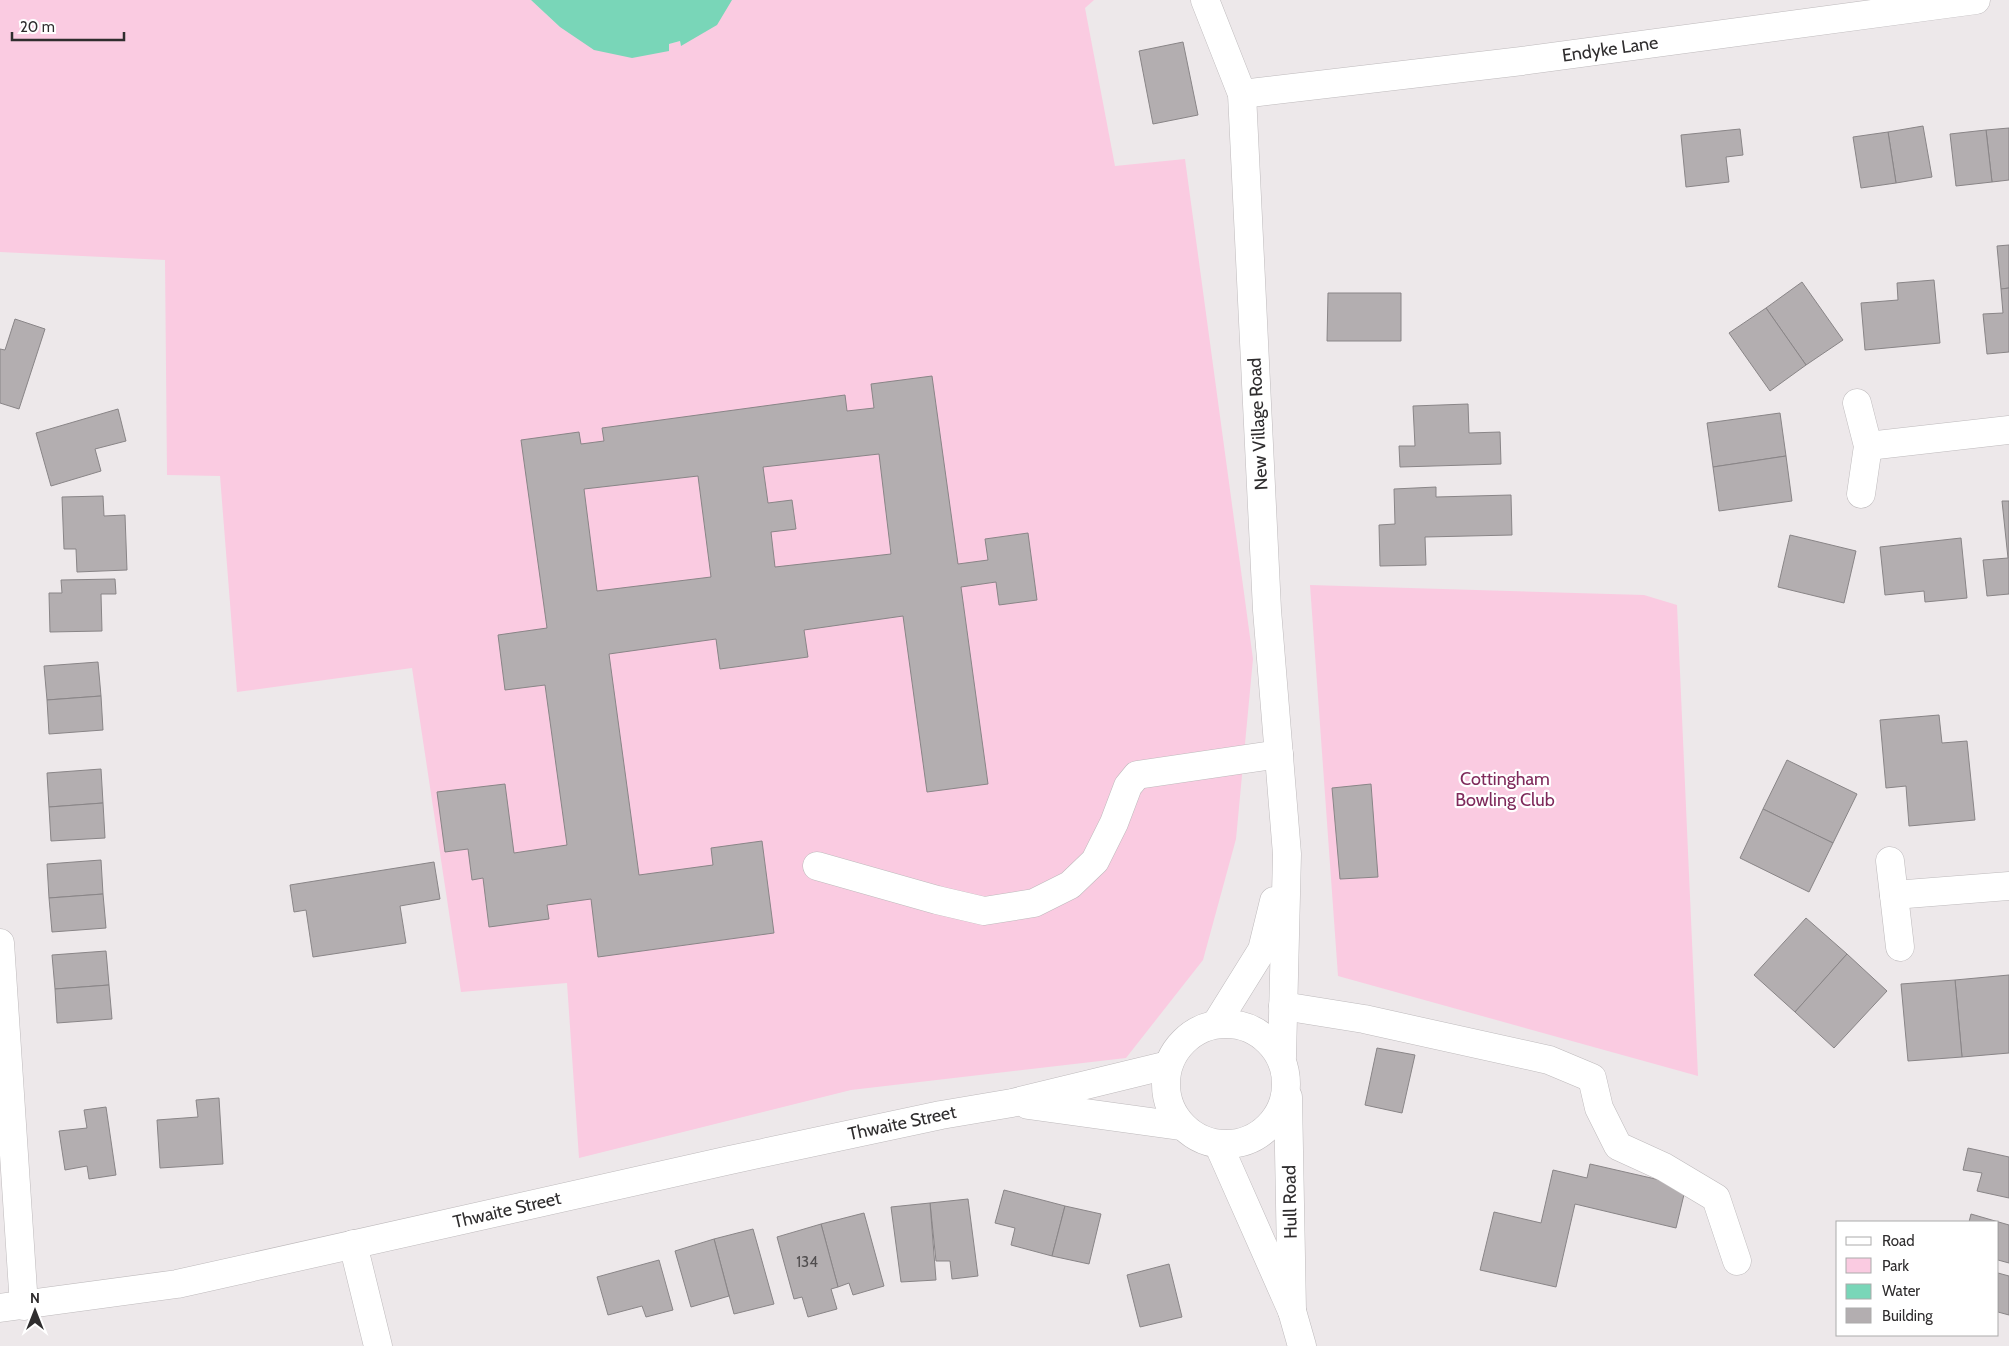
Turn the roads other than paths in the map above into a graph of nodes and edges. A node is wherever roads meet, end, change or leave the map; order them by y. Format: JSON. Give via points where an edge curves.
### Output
{"nodes":[{"id":1,"x":1205,"y":0,"type":"edge"},
{"id":2,"x":1976,"y":0,"type":"edge"},
{"id":3,"x":1242,"y":94,"type":"junction"},
{"id":4,"x":1857,"y":402,"type":"dead end"},
{"id":5,"x":2009,"y":430,"type":"edge"},
{"id":6,"x":1868,"y":446,"type":"junction"},
{"id":7,"x":1861,"y":494,"type":"dead end"},
{"id":8,"x":1279,"y":754,"type":"junction"},
{"id":9,"x":1287,"y":854,"type":"junction"},
{"id":10,"x":1890,"y":861,"type":"dead end"},
{"id":11,"x":817,"y":866,"type":"dead end"},
{"id":12,"x":2009,"y":886,"type":"edge"},
{"id":13,"x":1894,"y":895,"type":"junction"},
{"id":14,"x":0,"y":943,"type":"edge"},
{"id":15,"x":1900,"y":947,"type":"dead end"},
{"id":16,"x":1283,"y":1006,"type":"junction"},
{"id":17,"x":1216,"y":1024,"type":"junction"},
{"id":18,"x":1282,"y":1057,"type":"junction"},
{"id":19,"x":1168,"y":1065,"type":"junction"},
{"id":20,"x":1288,"y":1093,"type":"junction"},
{"id":21,"x":1012,"y":1103,"type":"junction"},
{"id":22,"x":1180,"y":1126,"type":"junction"},
{"id":23,"x":1219,"y":1146,"type":"junction"},
{"id":24,"x":353,"y":1244,"type":"junction"},
{"id":25,"x":1737,"y":1261,"type":"dead end"},
{"id":26,"x":12,"y":1307,"type":"edge"},
{"id":27,"x":1292,"y":1311,"type":"junction"},
{"id":28,"x":378,"y":1346,"type":"edge"},
{"id":29,"x":1302,"y":1346,"type":"edge"}],
"edges":[{"from":1,"to":3,"type":"street","name":"New Village Road"},
{"from":2,"to":3,"type":"street","name":"Endyke Lane","via":[[1532,60]]},
{"from":3,"to":8,"type":"street","name":"New Village Road","via":[[1267,610]]},
{"from":4,"to":6,"type":"street"},
{"from":5,"to":6,"type":"street"},
{"from":6,"to":7,"type":"street"},
{"from":8,"to":9,"type":"street","name":"New Village Road"},
{"from":8,"to":11,"type":"street","via":[[1137,775],[1128,786],[1095,861],[1070,885],[1034,903],[984,910]]},
{"from":9,"to":16,"type":"street"},
{"from":9,"to":17,"type":"street","via":[[1262,950]]},
{"from":10,"to":13,"type":"street"},
{"from":12,"to":13,"type":"street"},
{"from":13,"to":15,"type":"street"},
{"from":14,"to":26,"type":"street"},
{"from":16,"to":18,"type":"street"},
{"from":16,"to":25,"type":"street","via":[[1364,1019],[1549,1060],[1592,1078],[1599,1108],[1618,1146],[1664,1167],[1716,1198]]},
{"from":17,"to":18,"type":"street","via":[[1260,1032]]},
{"from":17,"to":19,"type":"street","via":[[1187,1037]]},
{"from":18,"to":20,"type":"street","via":[[1288,1076]]},
{"from":19,"to":21,"type":"street","name":"Thwaite Street"},
{"from":19,"to":22,"type":"street","via":[[1165,1095]]},
{"from":20,"to":23,"type":"street","via":[[1269,1130]]},
{"from":20,"to":27,"type":"street","name":"Hull Road"},
{"from":21,"to":22,"type":"street","name":"Thwaite Street"},
{"from":21,"to":24,"type":"street","name":"Thwaite Street","via":[[730,1160]]},
{"from":22,"to":23,"type":"street","via":[[1199,1140]]},
{"from":23,"to":27,"type":"street","name":"Hull Road"},
{"from":24,"to":26,"type":"street","name":"Thwaite Street","via":[[177,1284]]},
{"from":24,"to":28,"type":"street"},
{"from":27,"to":29,"type":"street","name":"Hull Road"}]}
